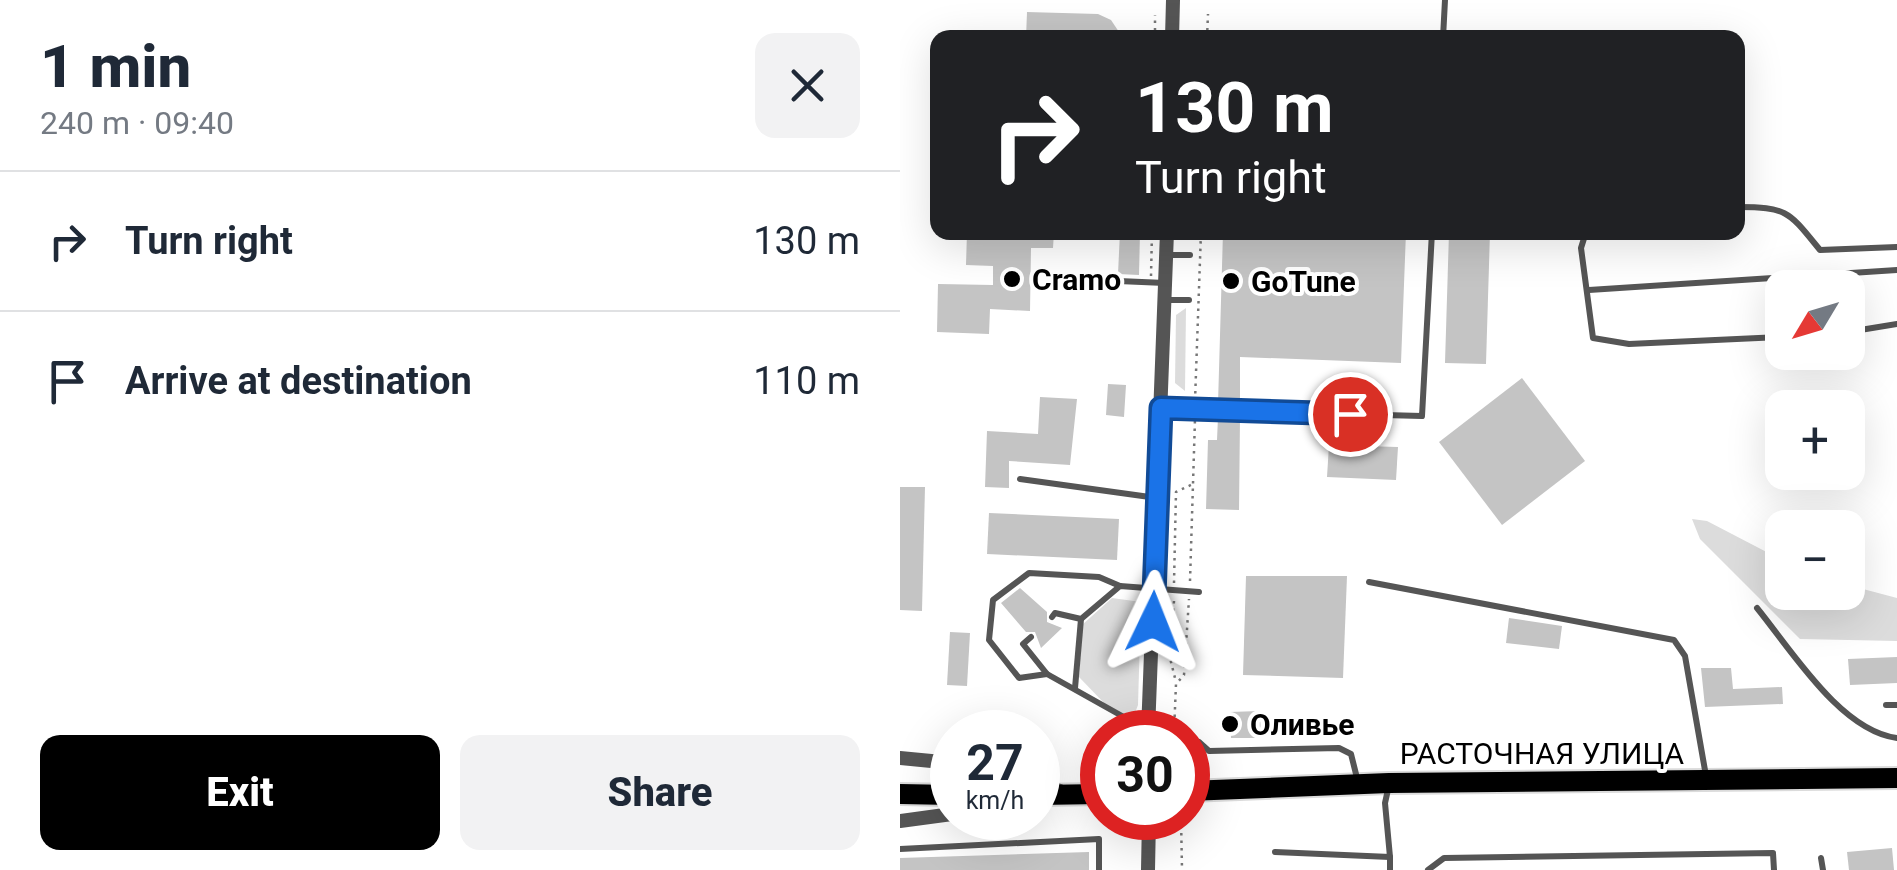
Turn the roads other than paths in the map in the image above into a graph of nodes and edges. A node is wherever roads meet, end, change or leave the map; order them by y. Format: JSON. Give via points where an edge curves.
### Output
{"nodes":[{"id":1,"x":1172,"y":0,"type":"edge"},
{"id":2,"x":1445,"y":0,"type":"edge"},
{"id":3,"x":1172,"y":30,"type":"edge"},
{"id":4,"x":1443,"y":30,"type":"edge"},
{"id":5,"x":1745,"y":207,"type":"edge"},
{"id":6,"x":1167,"y":240,"type":"edge"},
{"id":7,"x":1432,"y":240,"type":"edge"},
{"id":8,"x":1584,"y":240,"type":"edge"},
{"id":9,"x":1897,"y":247,"type":"edge"},
{"id":10,"x":1167,"y":255,"type":"junction"},
{"id":11,"x":1190,"y":256,"type":"dead end"},
{"id":12,"x":1897,"y":270,"type":"edge"},
{"id":13,"x":1095,"y":280,"type":"dead end"},
{"id":14,"x":1158,"y":283,"type":"junction"},
{"id":15,"x":1588,"y":290,"type":"junction"},
{"id":16,"x":1166,"y":300,"type":"junction"},
{"id":17,"x":1188,"y":300,"type":"dead end"},
{"id":18,"x":1897,"y":324,"type":"edge"},
{"id":19,"x":1865,"y":329,"type":"edge"},
{"id":20,"x":1765,"y":338,"type":"edge"},
{"id":21,"x":1161,"y":408,"type":"junction"},
{"id":22,"x":1020,"y":479,"type":"dead end"},
{"id":23,"x":1157,"y":498,"type":"junction"},
{"id":24,"x":1369,"y":582,"type":"dead end"},
{"id":25,"x":1120,"y":586,"type":"junction"},
{"id":26,"x":1155,"y":586,"type":"junction"},
{"id":27,"x":1199,"y":592,"type":"dead end"},
{"id":28,"x":1757,"y":608,"type":"dead end"},
{"id":29,"x":1052,"y":617,"type":"dead end"},
{"id":30,"x":1082,"y":619,"type":"junction"},
{"id":31,"x":1031,"y":637,"type":"dead end"},
{"id":32,"x":1048,"y":674,"type":"junction"},
{"id":33,"x":1075,"y":688,"type":"junction"},
{"id":34,"x":1886,"y":705,"type":"dead end"},
{"id":35,"x":1897,"y":705,"type":"edge"},
{"id":36,"x":1112,"y":710,"type":"edge"},
{"id":37,"x":1149,"y":710,"type":"edge"},
{"id":38,"x":1897,"y":738,"type":"edge"},
{"id":39,"x":1210,"y":752,"type":"edge"},
{"id":40,"x":900,"y":758,"type":"edge"},
{"id":41,"x":930,"y":761,"type":"edge"},
{"id":42,"x":1897,"y":778,"type":"edge"},
{"id":43,"x":1707,"y":782,"type":"junction"},
{"id":44,"x":1389,"y":783,"type":"junction"},
{"id":45,"x":1358,"y":784,"type":"junction"},
{"id":46,"x":1210,"y":790,"type":"edge"},
{"id":47,"x":1060,"y":791,"type":"edge"},
{"id":48,"x":900,"y":794,"type":"edge"},
{"id":49,"x":930,"y":795,"type":"edge"},
{"id":50,"x":1070,"y":795,"type":"junction"},
{"id":51,"x":1080,"y":795,"type":"edge"},
{"id":52,"x":1060,"y":796,"type":"edge"},
{"id":53,"x":930,"y":817,"type":"edge"},
{"id":54,"x":900,"y":821,"type":"edge"},
{"id":55,"x":1148,"y":840,"type":"edge"},
{"id":56,"x":900,"y":849,"type":"edge"},
{"id":57,"x":1276,"y":852,"type":"dead end"},
{"id":58,"x":1390,"y":858,"type":"junction"},
{"id":59,"x":1821,"y":858,"type":"dead end"},
{"id":60,"x":1100,"y":870,"type":"edge"},
{"id":61,"x":1148,"y":870,"type":"edge"},
{"id":62,"x":1390,"y":870,"type":"edge"},
{"id":63,"x":1428,"y":870,"type":"edge"},
{"id":64,"x":1774,"y":870,"type":"edge"},
{"id":65,"x":1823,"y":870,"type":"edge"}],
"edges":[{"from":1,"to":3,"type":"street"},
{"from":2,"to":4,"type":"lane"},
{"from":5,"to":9,"type":"lane","via":[[1788,212],[1820,250]]},
{"from":6,"to":10,"type":"street"},
{"from":7,"to":21,"type":"lane","via":[[1422,416]]},
{"from":8,"to":15,"type":"lane"},
{"from":10,"to":11,"type":"lane"},
{"from":10,"to":14,"type":"street"},
{"from":12,"to":15,"type":"lane"},
{"from":13,"to":14,"type":"lane"},
{"from":14,"to":16,"type":"street"},
{"from":15,"to":20,"type":"lane","via":[[1592,338],[1608,344]]},
{"from":16,"to":17,"type":"lane"},
{"from":16,"to":21,"type":"street"},
{"from":18,"to":19,"type":"lane"},
{"from":21,"to":23,"type":"street"},
{"from":22,"to":23,"type":"lane"},
{"from":23,"to":26,"type":"street"},
{"from":24,"to":43,"type":"lane","via":[[1674,640],[1685,656]]},
{"from":25,"to":26,"type":"lane"},
{"from":25,"to":30,"type":"lane"},
{"from":25,"to":32,"type":"lane","via":[[1100,577],[1029,574],[993,600],[989,640],[1019,678]]},
{"from":26,"to":27,"type":"lane"},
{"from":26,"to":37,"type":"street"},
{"from":28,"to":38,"type":"lane","via":[[1840,710],[1878,736]]},
{"from":29,"to":30,"type":"lane"},
{"from":30,"to":33,"type":"lane"},
{"from":31,"to":32,"type":"lane","via":[[1023,644]]},
{"from":32,"to":33,"type":"lane"},
{"from":33,"to":36,"type":"lane"},
{"from":34,"to":35,"type":"lane"},
{"from":39,"to":45,"type":"lane","via":[[1340,748],[1352,754]]},
{"from":40,"to":41,"type":"street"},
{"from":42,"to":43,"type":"main road","name":"РАСТОЧНАЯ УЛИЦА"},
{"from":43,"to":44,"type":"main road","name":"РАСТОЧНАЯ УЛИЦА"},
{"from":44,"to":45,"type":"main road","name":"РАСТОЧНАЯ УЛИЦА"},
{"from":44,"to":58,"type":"lane"},
{"from":45,"to":46,"type":"main road","name":"РАСТОЧНАЯ УЛИЦА"},
{"from":47,"to":50,"type":"street"},
{"from":48,"to":49,"type":"main road"},
{"from":50,"to":51,"type":"main road"},
{"from":50,"to":52,"type":"main road"},
{"from":53,"to":54,"type":"street"},
{"from":55,"to":61,"type":"street"},
{"from":56,"to":60,"type":"lane","via":[[1099,839]]},
{"from":57,"to":58,"type":"lane"},
{"from":58,"to":62,"type":"lane"},
{"from":59,"to":65,"type":"lane"},
{"from":63,"to":64,"type":"lane","via":[[1444,858],[1773,853]]}]}
